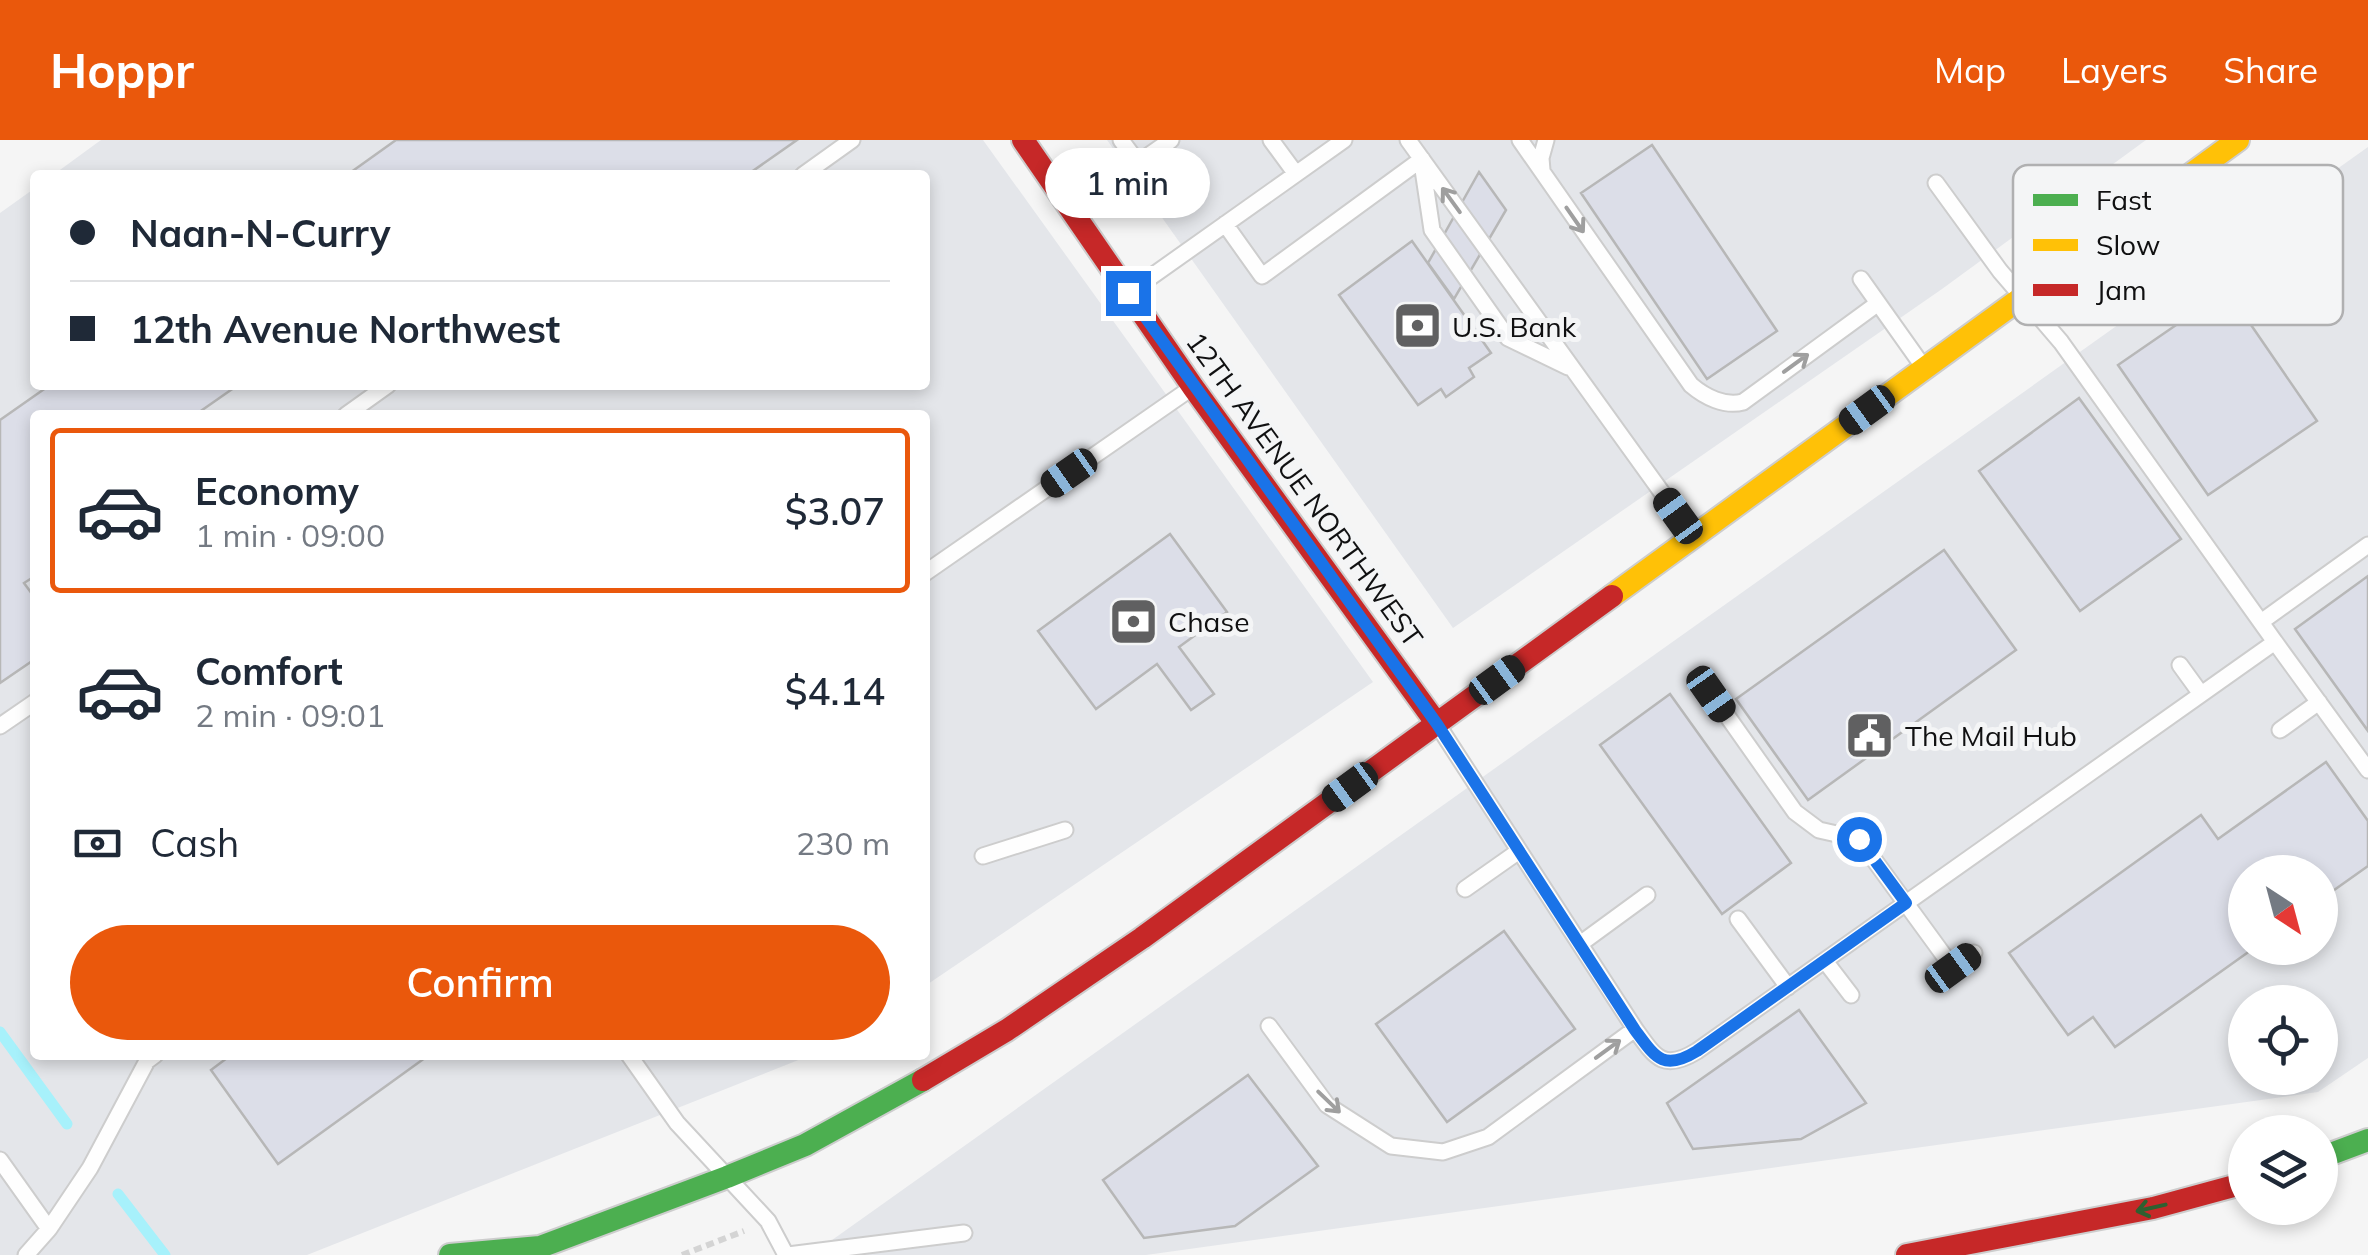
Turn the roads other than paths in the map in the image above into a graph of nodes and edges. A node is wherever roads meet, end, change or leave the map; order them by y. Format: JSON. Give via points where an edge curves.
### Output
{"nodes":[{"id":1,"x":852,"y":140,"type":"edge"},
{"id":2,"x":1023,"y":140,"type":"edge"},
{"id":3,"x":1121,"y":140,"type":"edge"},
{"id":4,"x":1170,"y":140,"type":"edge"},
{"id":5,"x":1271,"y":140,"type":"edge"},
{"id":6,"x":1344,"y":140,"type":"edge"},
{"id":7,"x":1408,"y":140,"type":"edge"},
{"id":8,"x":1520,"y":140,"type":"edge"},
{"id":9,"x":1546,"y":140,"type":"edge"},
{"id":10,"x":2236,"y":140,"type":"edge"},
{"id":11,"x":1422,"y":159,"type":"junction"},
{"id":12,"x":2202,"y":165,"type":"edge"},
{"id":13,"x":810,"y":170,"type":"edge"},
{"id":14,"x":1542,"y":172,"type":"junction"},
{"id":15,"x":1296,"y":174,"type":"junction"},
{"id":16,"x":1936,"y":183,"type":"dead end"},
{"id":17,"x":1225,"y":224,"type":"junction"},
{"id":18,"x":1861,"y":280,"type":"dead end"},
{"id":19,"x":2013,"y":286,"type":"edge"},
{"id":20,"x":1128,"y":293,"type":"junction"},
{"id":21,"x":1876,"y":304,"type":"junction"},
{"id":22,"x":2013,"y":304,"type":"edge"},
{"id":23,"x":2046,"y":325,"type":"edge"},
{"id":24,"x":1571,"y":368,"type":"junction"},
{"id":25,"x":1924,"y":368,"type":"junction"},
{"id":26,"x":1194,"y":387,"type":"junction"},
{"id":27,"x":381,"y":390,"type":"edge"},
{"id":28,"x":353,"y":410,"type":"edge"},
{"id":29,"x":1694,"y":536,"type":"junction"},
{"id":30,"x":2368,"y":545,"type":"edge"},
{"id":31,"x":930,"y":570,"type":"edge"},
{"id":32,"x":2261,"y":622,"type":"junction"},
{"id":33,"x":2275,"y":642,"type":"junction"},
{"id":34,"x":2180,"y":665,"type":"dead end"},
{"id":35,"x":1711,"y":694,"type":"dead end"},
{"id":36,"x":2201,"y":694,"type":"junction"},
{"id":37,"x":2319,"y":702,"type":"junction"},
{"id":38,"x":30,"y":705,"type":"edge"},
{"id":39,"x":1437,"y":724,"type":"junction"},
{"id":40,"x":0,"y":726,"type":"edge"},
{"id":41,"x":2280,"y":730,"type":"dead end"},
{"id":42,"x":2368,"y":770,"type":"edge"},
{"id":43,"x":1065,"y":830,"type":"dead end"},
{"id":44,"x":1519,"y":851,"type":"junction"},
{"id":45,"x":983,"y":856,"type":"dead end"},
{"id":46,"x":1466,"y":889,"type":"dead end"},
{"id":47,"x":1647,"y":895,"type":"dead end"},
{"id":48,"x":1906,"y":903,"type":"junction"},
{"id":49,"x":1738,"y":919,"type":"dead end"},
{"id":50,"x":1580,"y":944,"type":"junction"},
{"id":51,"x":1974,"y":952,"type":"dead end"},
{"id":52,"x":1824,"y":961,"type":"junction"},
{"id":53,"x":1788,"y":987,"type":"junction"},
{"id":54,"x":1851,"y":995,"type":"dead end"},
{"id":55,"x":1269,"y":1026,"type":"dead end"},
{"id":56,"x":1635,"y":1030,"type":"junction"},
{"id":57,"x":148,"y":1060,"type":"edge"},
{"id":58,"x":633,"y":1060,"type":"edge"},
{"id":59,"x":2368,"y":1140,"type":"edge"},
{"id":60,"x":2338,"y":1151,"type":"edge"},
{"id":61,"x":0,"y":1160,"type":"edge"},
{"id":62,"x":727,"y":1177,"type":"junction"},
{"id":63,"x":2228,"y":1187,"type":"edge"},
{"id":64,"x":48,"y":1229,"type":"junction"},
{"id":65,"x":964,"y":1233,"type":"dead end"},
{"id":66,"x":535,"y":1251,"type":"edge"},
{"id":67,"x":26,"y":1255,"type":"edge"},
{"id":68,"x":450,"y":1255,"type":"edge"},
{"id":69,"x":787,"y":1255,"type":"edge"},
{"id":70,"x":1906,"y":1255,"type":"edge"}],
"edges":[{"from":1,"to":13,"type":"lane"},
{"from":2,"to":20,"type":"main road","name":"12TH AVENUE NORTHWEST"},
{"from":3,"to":4,"type":"lane","via":[[1138,162]]},
{"from":5,"to":15,"type":"lane"},
{"from":6,"to":15,"type":"lane"},
{"from":7,"to":11,"type":"lane"},
{"from":8,"to":14,"type":"lane"},
{"from":9,"to":14,"type":"lane"},
{"from":10,"to":12,"type":"main road"},
{"from":11,"to":17,"type":"lane","via":[[1262,276]]},
{"from":24,"to":11,"type":"lane","one_way":true},
{"from":11,"to":24,"type":"lane","via":[[1432,230],[1508,338]]},
{"from":14,"to":21,"type":"lane","one_way":true,"via":[[1691,386],[1704,395],[1743,402]]},
{"from":15,"to":17,"type":"lane"},
{"from":16,"to":19,"type":"lane"},
{"from":17,"to":20,"type":"lane"},
{"from":18,"to":21,"type":"lane"},
{"from":20,"to":26,"type":"main road","name":"12TH AVENUE NORTHWEST"},
{"from":21,"to":25,"type":"lane"},
{"from":22,"to":25,"type":"main road"},
{"from":23,"to":32,"type":"lane"},
{"from":24,"to":29,"type":"lane"},
{"from":25,"to":29,"type":"main road"},
{"from":26,"to":31,"type":"lane"},
{"from":26,"to":39,"type":"main road","name":"12TH AVENUE NORTHWEST"},
{"from":27,"to":28,"type":"lane"},
{"from":29,"to":39,"type":"main road"},
{"from":30,"to":32,"type":"lane"},
{"from":32,"to":33,"type":"lane"},
{"from":33,"to":36,"type":"lane"},
{"from":33,"to":37,"type":"lane"},
{"from":34,"to":36,"type":"lane"},
{"from":35,"to":48,"type":"lane","via":[[1794,812],[1818,830],[1859,839]]},
{"from":36,"to":48,"type":"lane"},
{"from":37,"to":41,"type":"lane"},
{"from":37,"to":42,"type":"lane"},
{"from":38,"to":40,"type":"lane"},
{"from":39,"to":44,"type":"lane"},
{"from":39,"to":62,"type":"main road","via":[[1007,1030],[846,1125]]},
{"from":43,"to":45,"type":"lane"},
{"from":44,"to":46,"type":"lane"},
{"from":44,"to":50,"type":"lane"},
{"from":47,"to":50,"type":"lane"},
{"from":48,"to":51,"type":"lane","via":[[1953,968]]},
{"from":48,"to":52,"type":"lane"},
{"from":49,"to":53,"type":"lane"},
{"from":50,"to":56,"type":"lane"},
{"from":52,"to":53,"type":"lane"},
{"from":52,"to":54,"type":"lane"},
{"from":53,"to":56,"type":"lane","via":[[1683,1060],[1658,1059]]},
{"from":55,"to":56,"type":"lane","one_way":true,"via":[[1328,1105],[1391,1146],[1443,1152],[1488,1137]]},
{"from":57,"to":64,"type":"lane"},
{"from":58,"to":62,"type":"lane"},
{"from":59,"to":60,"type":"main road"},
{"from":61,"to":64,"type":"lane"},
{"from":62,"to":66,"type":"main road"},
{"from":62,"to":69,"type":"lane","via":[[768,1221]]},
{"from":63,"to":70,"type":"main road","one_way":true,"via":[[2153,1208]]},
{"from":64,"to":67,"type":"lane"},
{"from":65,"to":69,"type":"lane"},
{"from":66,"to":68,"type":"main road"}]}
